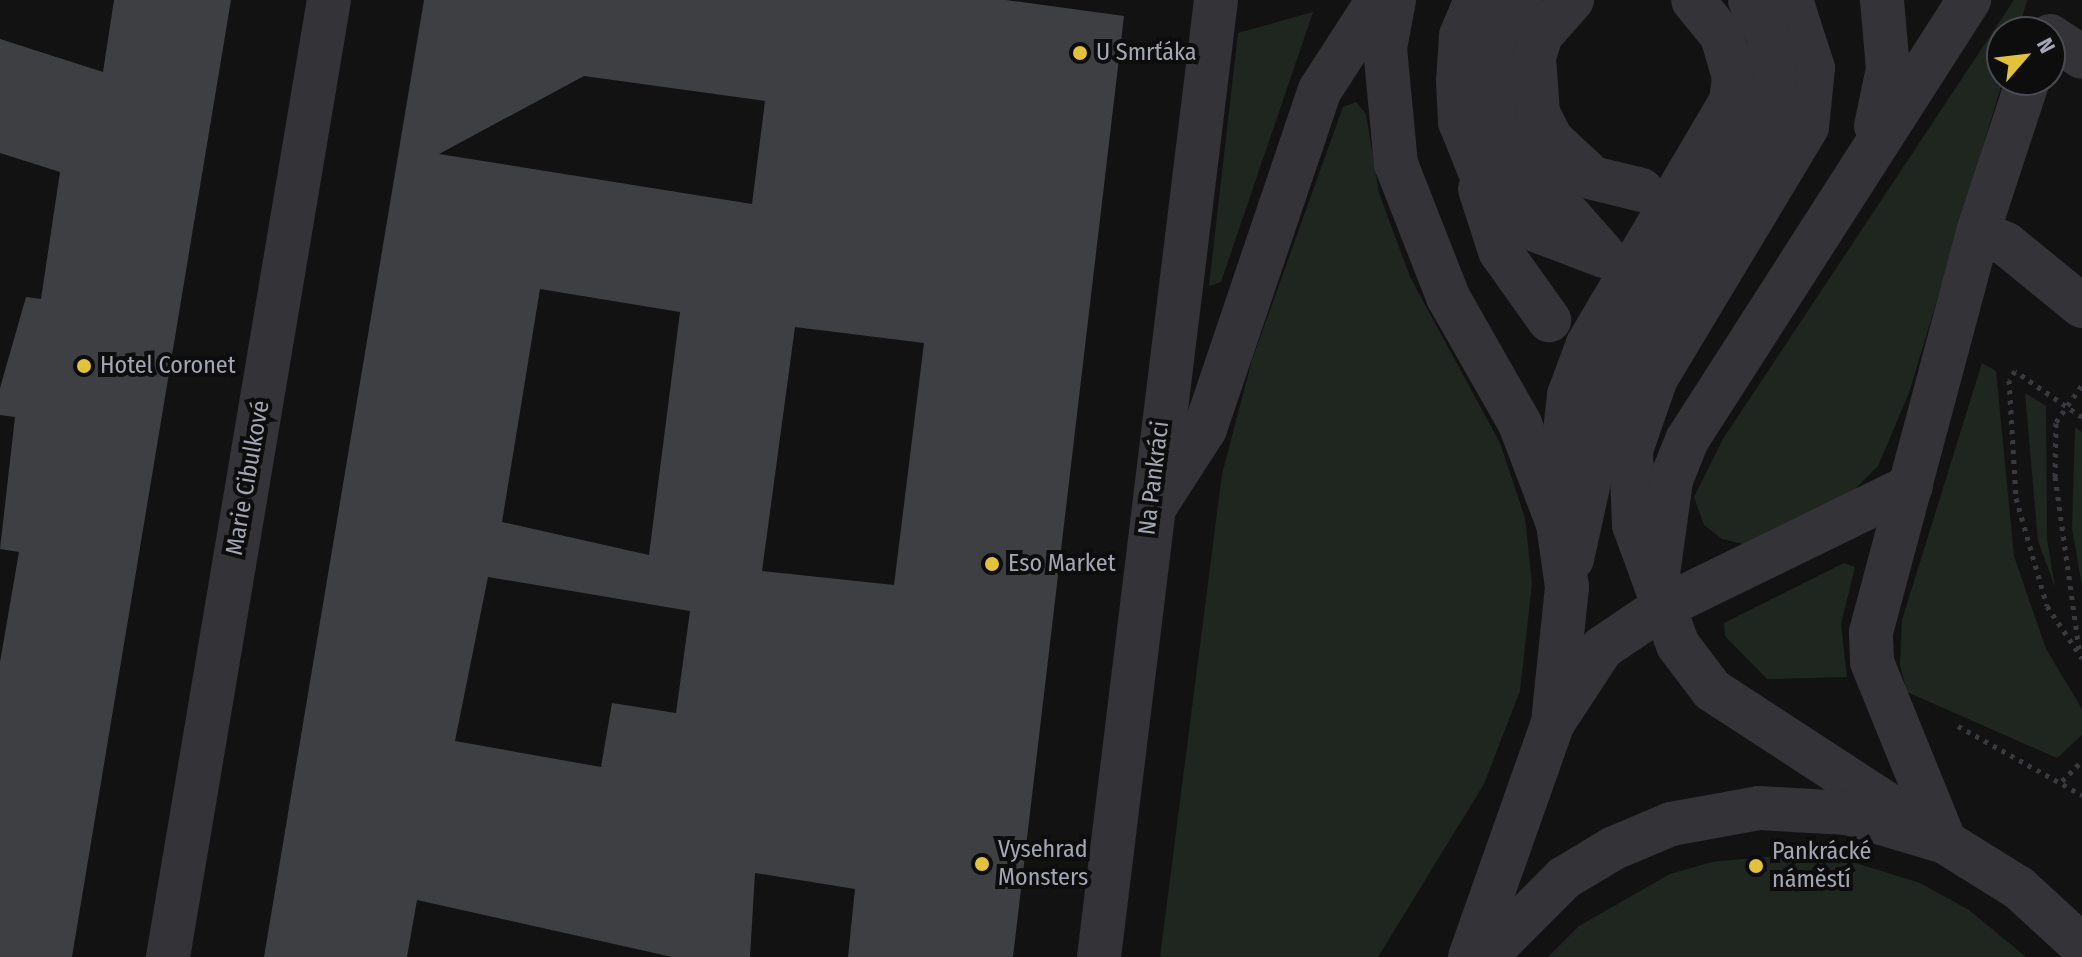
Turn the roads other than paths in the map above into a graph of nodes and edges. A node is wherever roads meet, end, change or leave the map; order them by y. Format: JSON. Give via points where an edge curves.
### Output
{"nodes":[{"id":1,"x":329,"y":0,"type":"edge"},
{"id":2,"x":1216,"y":0,"type":"edge"},
{"id":3,"x":1378,"y":0,"type":"edge"},
{"id":4,"x":1394,"y":0,"type":"edge"},
{"id":5,"x":1476,"y":0,"type":"edge"},
{"id":6,"x":1520,"y":0,"type":"edge"},
{"id":7,"x":1572,"y":0,"type":"edge"},
{"id":8,"x":1693,"y":0,"type":"edge"},
{"id":9,"x":1750,"y":0,"type":"edge"},
{"id":10,"x":1882,"y":0,"type":"edge"},
{"id":11,"x":1969,"y":0,"type":"edge"},
{"id":12,"x":1774,"y":35,"type":"edge"},
{"id":13,"x":2023,"y":96,"type":"edge"},
{"id":14,"x":1460,"y":122,"type":"junction"},
{"id":15,"x":1866,"y":159,"type":"junction"},
{"id":16,"x":1642,"y":190,"type":"dead end"},
{"id":17,"x":1978,"y":232,"type":"junction"},
{"id":18,"x":2075,"y":293,"type":"edge"},
{"id":19,"x":1549,"y":320,"type":"dead end"},
{"id":20,"x":1604,"y":407,"type":"junction"},
{"id":21,"x":1911,"y":486,"type":"junction"},
{"id":22,"x":1148,"y":517,"type":"junction"},
{"id":23,"x":1558,"y":524,"type":"junction"},
{"id":24,"x":1567,"y":587,"type":"junction"},
{"id":25,"x":1661,"y":608,"type":"junction"},
{"id":26,"x":1553,"y":723,"type":"junction"},
{"id":27,"x":1945,"y":842,"type":"junction"},
{"id":28,"x":2082,"y":946,"type":"edge"},
{"id":29,"x":168,"y":957,"type":"edge"},
{"id":30,"x":1099,"y":957,"type":"edge"},
{"id":31,"x":1470,"y":957,"type":"edge"},
{"id":32,"x":1485,"y":957,"type":"edge"}],
"edges":[{"from":1,"to":29,"type":"street","name":"Marie Cibulkové"},
{"from":2,"to":22,"type":"street","name":"Na Pankráci"},
{"from":3,"to":22,"type":"street","via":[[1320,90],[1205,429]]},
{"from":4,"to":23,"type":"street","via":[[1385,48],[1396,164],[1441,283],[1520,424]]},
{"from":5,"to":14,"type":"street","via":[[1461,36]]},
{"from":6,"to":14,"type":"street","via":[[1493,66],[1503,128],[1517,156],[1604,256],[1522,225],[1498,202]]},
{"from":7,"to":16,"type":"street","via":[[1541,35],[1534,57],[1538,113],[1551,139],[1593,178]]},
{"from":8,"to":12,"type":"street","via":[[1711,16]]},
{"from":9,"to":12,"type":"street"},
{"from":10,"to":15,"type":"street","via":[[1888,69]]},
{"from":11,"to":15,"type":"street"},
{"from":12,"to":20,"type":"street","via":[[1734,77],[1724,123],[1603,314]]},
{"from":12,"to":20,"type":"street","via":[[1812,97],[1794,158],[1674,340]]},
{"from":13,"to":17,"type":"street"},
{"from":14,"to":19,"type":"street","via":[[1500,251]]},
{"from":15,"to":25,"type":"street","via":[[1687,440],[1662,522]]},
{"from":17,"to":18,"type":"street"},
{"from":17,"to":21,"type":"street"},
{"from":20,"to":23,"type":"street","via":[[1558,453]]},
{"from":20,"to":24,"type":"street"},
{"from":20,"to":25,"type":"street"},
{"from":21,"to":25,"type":"street"},
{"from":21,"to":27,"type":"street","via":[[1871,632],[1872,662]]},
{"from":22,"to":30,"type":"street","name":"Na Pankráci"},
{"from":23,"to":24,"type":"street"},
{"from":24,"to":26,"type":"street"},
{"from":25,"to":26,"type":"street","via":[[1602,648]]},
{"from":25,"to":27,"type":"street","via":[[1712,690]]},
{"from":26,"to":31,"type":"street"},
{"from":27,"to":28,"type":"street","via":[[2019,888]]},
{"from":27,"to":32,"type":"street","via":[[1880,819],[1802,808],[1694,818],[1642,835],[1564,878]]}]}
